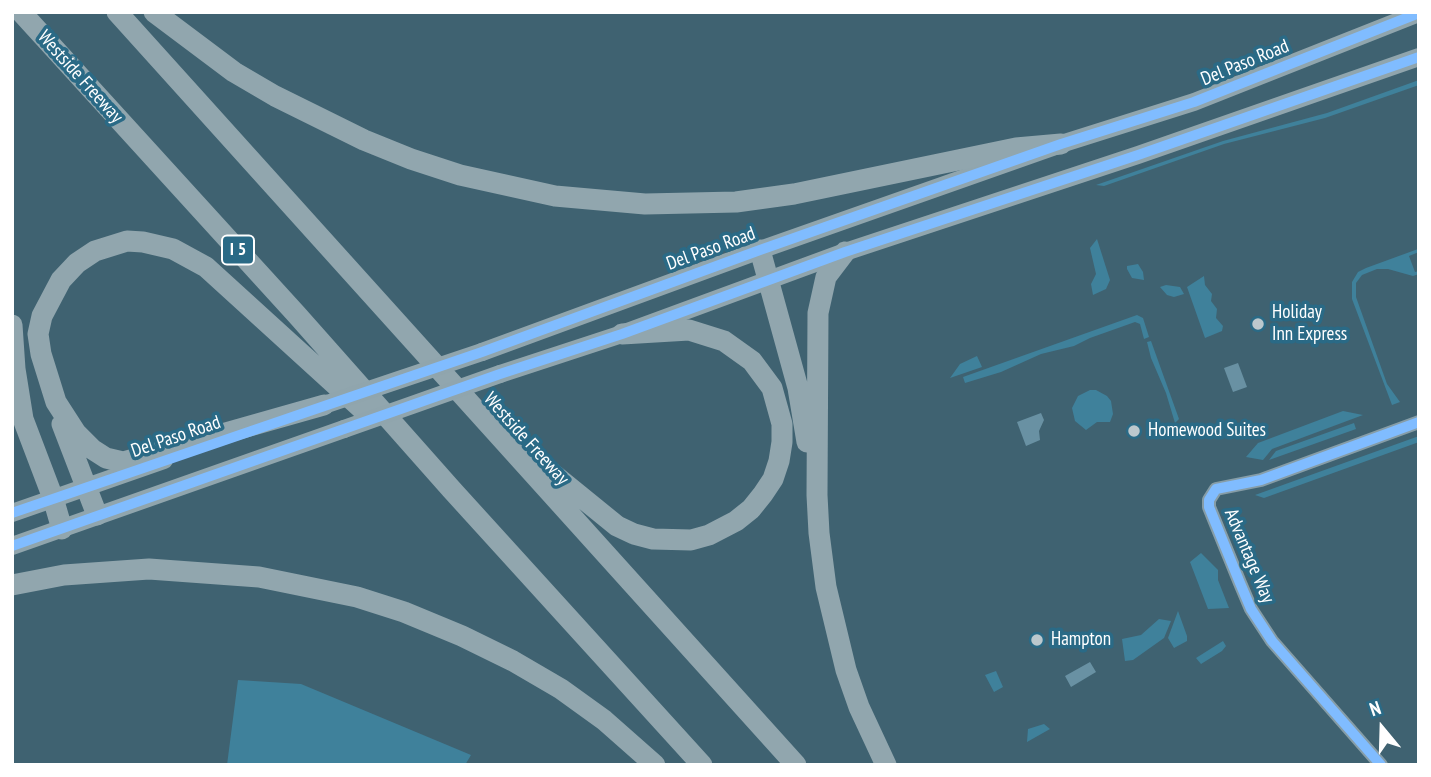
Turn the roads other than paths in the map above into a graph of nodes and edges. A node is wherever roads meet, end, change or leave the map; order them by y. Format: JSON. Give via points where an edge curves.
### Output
{"nodes":[{"id":1,"x":21,"y":12,"type":"edge"},
{"id":2,"x":117,"y":12,"type":"edge"},
{"id":3,"x":154,"y":12,"type":"edge"},
{"id":4,"x":1419,"y":13,"type":"edge"},
{"id":5,"x":1419,"y":57,"type":"edge"},
{"id":6,"x":1061,"y":144,"type":"junction"},
{"id":7,"x":760,"y":250,"type":"junction"},
{"id":8,"x":845,"y":251,"type":"junction"},
{"id":9,"x":769,"y":278,"type":"junction"},
{"id":10,"x":12,"y":325,"type":"edge"},
{"id":11,"x":622,"y":334,"type":"junction"},
{"id":12,"x":56,"y":402,"type":"junction"},
{"id":13,"x":324,"y":405,"type":"junction"},
{"id":14,"x":482,"y":415,"type":"junction"},
{"id":15,"x":1419,"y":422,"type":"edge"},
{"id":16,"x":87,"y":486,"type":"junction"},
{"id":17,"x":452,"y":490,"type":"junction"},
{"id":18,"x":817,"y":495,"type":"junction"},
{"id":19,"x":53,"y":498,"type":"junction"},
{"id":20,"x":12,"y":513,"type":"edge"},
{"id":21,"x":97,"y":515,"type":"junction"},
{"id":22,"x":62,"y":529,"type":"junction"},
{"id":23,"x":12,"y":546,"type":"edge"},
{"id":24,"x":12,"y":585,"type":"edge"},
{"id":25,"x":655,"y":765,"type":"edge"},
{"id":26,"x":702,"y":765,"type":"edge"},
{"id":27,"x":796,"y":765,"type":"edge"},
{"id":28,"x":886,"y":765,"type":"edge"},
{"id":29,"x":1381,"y":765,"type":"edge"}],
"edges":[{"from":1,"to":17,"type":"highway","name":"Westside Freeway","number":"I 5"},
{"from":2,"to":14,"type":"highway","name":"Westside Freeway"},
{"from":3,"to":6,"type":"highway","via":[[234,72],[364,140],[460,175],[555,196],[645,204],[736,202],[1016,148]]},
{"from":4,"to":6,"type":"main road","name":"Del Paso Road","via":[[1194,102]]},
{"from":5,"to":8,"type":"main road"},
{"from":6,"to":7,"type":"main road","name":"Del Paso Road"},
{"from":7,"to":9,"type":"highway"},
{"from":7,"to":13,"type":"main road","name":"Del Paso Road","bridge":true},
{"from":8,"to":9,"type":"main road"},
{"from":8,"to":18,"type":"highway","via":[[826,277],[818,313]]},
{"from":9,"to":11,"type":"main road"},
{"from":9,"to":18,"type":"highway","via":[[798,388]]},
{"from":10,"to":19,"type":"highway","via":[[23,419]]},
{"from":11,"to":14,"type":"highway","via":[[674,330],[709,334],[752,361],[772,388],[782,424],[779,461],[763,494],[726,528],[681,541],[634,534],[604,517]]},
{"from":11,"to":21,"type":"main road","bridge":true},
{"from":12,"to":13,"type":"highway","via":[[92,449],[124,462]]},
{"from":12,"to":16,"type":"highway"},
{"from":12,"to":17,"type":"highway","via":[[38,334],[61,279],[77,263],[108,246],[127,241],[156,244],[206,267]]},
{"from":13,"to":16,"type":"main road","name":"Del Paso Road"},
{"from":14,"to":27,"type":"highway","name":"Westside Freeway"},
{"from":15,"to":29,"type":"street","name":"Advantage Way","via":[[1261,480],[1216,489],[1209,500],[1251,609],[1284,658]]},
{"from":16,"to":19,"type":"main road","name":"Del Paso Road"},
{"from":16,"to":21,"type":"highway"},
{"from":17,"to":26,"type":"highway","name":"Westside Freeway","number":"I 5"},
{"from":18,"to":28,"type":"highway","via":[[826,587],[836,633],[859,707]]},
{"from":19,"to":20,"type":"main road","name":"Del Paso Road"},
{"from":19,"to":22,"type":"highway"},
{"from":21,"to":22,"type":"main road"},
{"from":22,"to":23,"type":"main road"},
{"from":24,"to":25,"type":"highway","via":[[64,575],[149,569],[259,577],[357,597],[462,636],[561,689]]}]}
